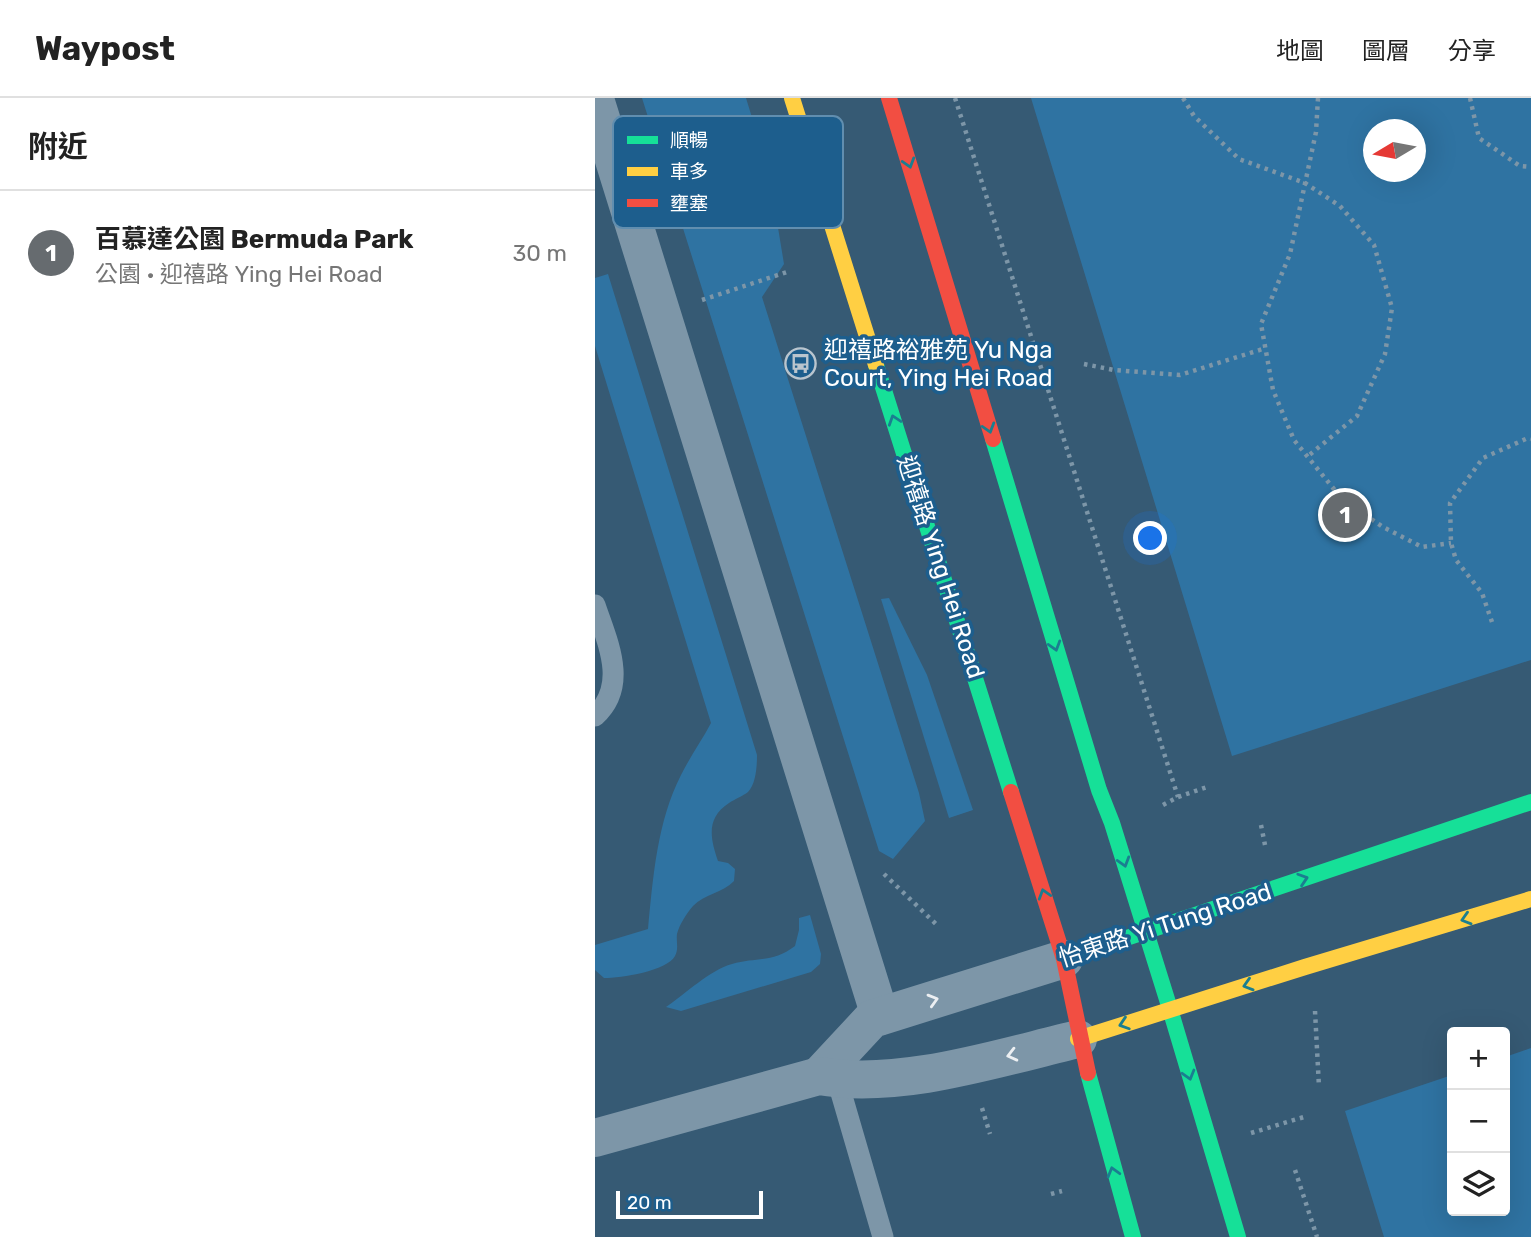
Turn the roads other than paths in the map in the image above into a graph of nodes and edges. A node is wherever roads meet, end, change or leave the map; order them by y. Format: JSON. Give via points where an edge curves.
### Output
{"nodes":[{"id":1,"x":792,"y":98,"type":"edge"},
{"id":2,"x":889,"y":98,"type":"edge"},
{"id":3,"x":595,"y":99,"type":"edge"},
{"id":4,"x":798,"y":116,"type":"edge"},
{"id":5,"x":613,"y":157,"type":"edge"},
{"id":6,"x":635,"y":228,"type":"edge"},
{"id":7,"x":833,"y":228,"type":"edge"},
{"id":8,"x":595,"y":604,"type":"edge"},
{"id":9,"x":595,"y":716,"type":"edge"},
{"id":10,"x":1531,"y":803,"type":"edge"},
{"id":11,"x":1531,"y":899,"type":"edge"},
{"id":12,"x":1146,"y":932,"type":"junction"},
{"id":13,"x":1064,"y":959,"type":"junction"},
{"id":14,"x":1170,"y":1009,"type":"junction"},
{"id":15,"x":880,"y":1016,"type":"junction"},
{"id":16,"x":1078,"y":1039,"type":"junction"},
{"id":17,"x":828,"y":1078,"type":"junction"},
{"id":18,"x":595,"y":1138,"type":"edge"},
{"id":19,"x":883,"y":1237,"type":"edge"},
{"id":20,"x":1133,"y":1237,"type":"edge"},
{"id":21,"x":1238,"y":1237,"type":"edge"}],
"edges":[{"from":4,"to":1,"type":"main road","name":"迎禧路 Ying Hei Road","one_way":true},
{"from":2,"to":12,"type":"main road","one_way":true},
{"from":3,"to":5,"type":"street"},
{"from":6,"to":15,"type":"street"},
{"from":13,"to":7,"type":"main road","name":"迎禧路 Ying Hei Road","one_way":true},
{"from":8,"to":9,"type":"lane","via":[[614,668],[609,699]]},
{"from":12,"to":10,"type":"main road","name":"怡東路 Yi Tung Road","one_way":true},
{"from":11,"to":14,"type":"main road","one_way":true},
{"from":12,"to":13,"type":"main road","name":"怡東路 Yi Tung Road"},
{"from":12,"to":14,"type":"main road"},
{"from":15,"to":13,"type":"street","name":"怡東路 Yi Tung Road","one_way":true},
{"from":13,"to":16,"type":"main road","name":"迎禧路 Ying Hei Road"},
{"from":14,"to":16,"type":"main road","one_way":true},
{"from":14,"to":21,"type":"main road","one_way":true},
{"from":15,"to":17,"type":"street","name":"怡東路 Yi Tung Road","via":[[872,1019]]},
{"from":16,"to":17,"type":"street","one_way":true,"via":[[886,1080]]},
{"from":20,"to":16,"type":"main road","name":"迎禧路 Ying Hei Road","one_way":true},
{"from":17,"to":18,"type":"street"},
{"from":17,"to":19,"type":"lane"}]}
